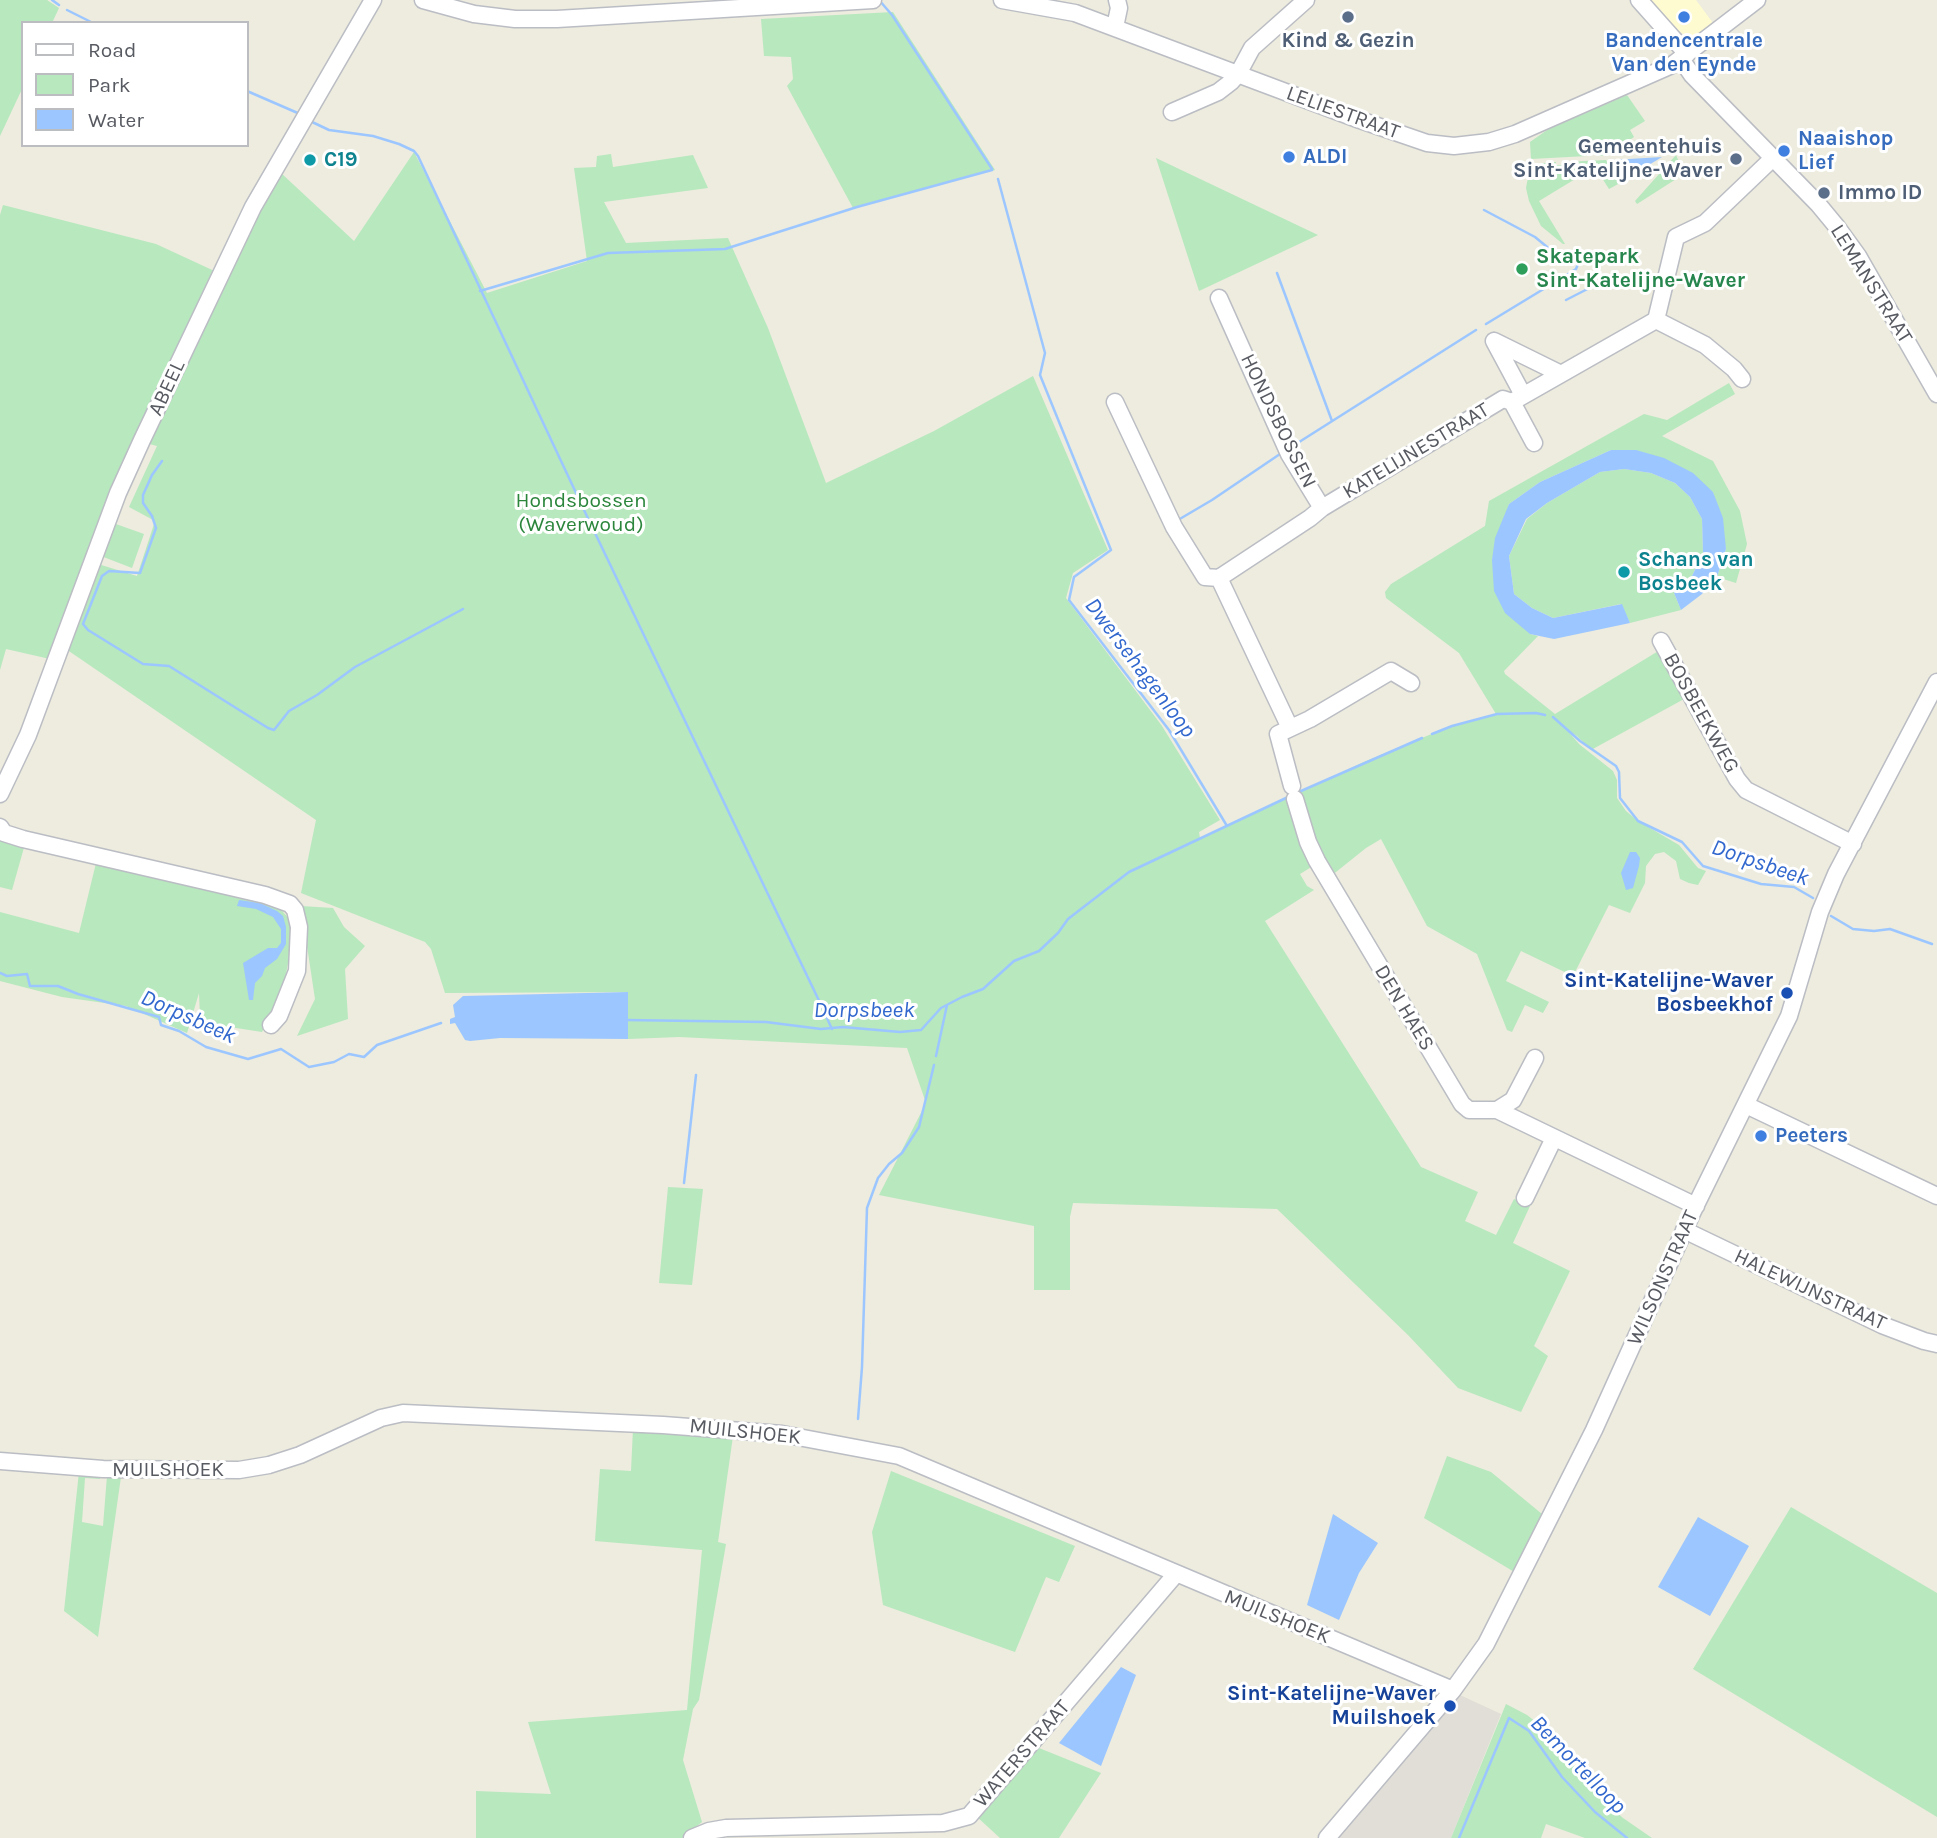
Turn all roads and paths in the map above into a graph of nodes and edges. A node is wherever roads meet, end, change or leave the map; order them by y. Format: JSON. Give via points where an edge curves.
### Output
{"nodes":[{"id":1,"x":373,"y":0,"type":"edge"},
{"id":2,"x":423,"y":0,"type":"edge"},
{"id":3,"x":873,"y":0,"type":"edge"},
{"id":4,"x":1002,"y":0,"type":"edge"},
{"id":5,"x":1117,"y":0,"type":"edge"},
{"id":6,"x":1307,"y":0,"type":"edge"},
{"id":7,"x":1639,"y":0,"type":"edge"},
{"id":8,"x":1757,"y":0,"type":"edge"},
{"id":9,"x":1115,"y":27,"type":"junction"},
{"id":10,"x":1684,"y":57,"type":"junction"},
{"id":11,"x":1238,"y":75,"type":"junction"},
{"id":12,"x":1172,"y":112,"type":"dead end"},
{"id":13,"x":1772,"y":159,"type":"junction"},
{"id":14,"x":1219,"y":298,"type":"dead end"},
{"id":15,"x":1656,"y":320,"type":"junction"},
{"id":16,"x":1561,"y":374,"type":"junction"},
{"id":17,"x":1742,"y":379,"type":"dead end"},
{"id":18,"x":1937,"y":394,"type":"edge"},
{"id":19,"x":1518,"y":399,"type":"junction"},
{"id":20,"x":1115,"y":402,"type":"dead end"},
{"id":21,"x":1534,"y":443,"type":"dead end"},
{"id":22,"x":1322,"y":508,"type":"junction"},
{"id":23,"x":1219,"y":578,"type":"junction"},
{"id":24,"x":1661,"y":641,"type":"dead end"},
{"id":25,"x":1937,"y":682,"type":"edge"},
{"id":26,"x":1410,"y":683,"type":"dead end"},
{"id":27,"x":1290,"y":728,"type":"junction"},
{"id":28,"x":0,"y":794,"type":"edge"},
{"id":29,"x":0,"y":827,"type":"edge"},
{"id":30,"x":1853,"y":844,"type":"junction"},
{"id":31,"x":271,"y":1025,"type":"dead end"},
{"id":32,"x":1535,"y":1058,"type":"dead end"},
{"id":33,"x":1746,"y":1105,"type":"junction"},
{"id":34,"x":1497,"y":1110,"type":"junction"},
{"id":35,"x":1554,"y":1138,"type":"junction"},
{"id":36,"x":1937,"y":1196,"type":"edge"},
{"id":37,"x":1525,"y":1198,"type":"dead end"},
{"id":38,"x":1696,"y":1206,"type":"junction"},
{"id":39,"x":1684,"y":1230,"type":"junction"},
{"id":40,"x":1937,"y":1344,"type":"edge"},
{"id":41,"x":0,"y":1461,"type":"edge"},
{"id":42,"x":1175,"y":1575,"type":"junction"},
{"id":43,"x":1452,"y":1690,"type":"junction"},
{"id":44,"x":692,"y":1838,"type":"edge"},
{"id":45,"x":1328,"y":1838,"type":"edge"}],
"edges":[{"from":1,"to":28,"type":"street","name":"ABEEL","via":[[253,207],[118,493],[28,735]]},
{"from":2,"to":3,"type":"street","via":[[474,14],[557,19]]},
{"from":4,"to":9,"type":"street","name":"LELIESTRAAT","via":[[1074,13]]},
{"from":5,"to":9,"type":"street"},
{"from":6,"to":11,"type":"street","via":[[1252,48]]},
{"from":7,"to":10,"type":"street","name":"LEMANSTRAAT"},
{"from":8,"to":10,"type":"street","name":"LELIESTRAAT"},
{"from":9,"to":11,"type":"street","name":"LELIESTRAAT"},
{"from":10,"to":11,"type":"street","name":"LELIESTRAAT","via":[[1515,134],[1454,146],[1427,143]]},
{"from":10,"to":13,"type":"street","name":"LEMANSTRAAT","via":[[1692,75]]},
{"from":11,"to":12,"type":"street","via":[[1218,92]]},
{"from":13,"to":15,"type":"street","via":[[1705,223],[1676,237]]},
{"from":13,"to":18,"type":"street","name":"LEMANSTRAAT","via":[[1837,227]]},
{"from":14,"to":22,"type":"street","name":"HONDSBOSSEN","via":[[1289,454]]},
{"from":15,"to":16,"type":"street","name":"KATELIJNESTRAAT"},
{"from":15,"to":17,"type":"street","via":[[1705,345]]},
{"from":16,"to":19,"type":"street","name":"KATELIJNESTRAAT"},
{"from":16,"to":19,"type":"street","name":"KATELIJNESTRAAT","via":[[1494,341]]},
{"from":19,"to":21,"type":"street","name":"KATELIJNESTRAAT"},
{"from":19,"to":22,"type":"street","name":"KATELIJNESTRAAT","via":[[1503,399]]},
{"from":20,"to":23,"type":"street","via":[[1174,527],[1205,577]]},
{"from":22,"to":23,"type":"street","name":"HONDSBOSSEN"},
{"from":23,"to":27,"type":"street"},
{"from":24,"to":30,"type":"street","name":"BOSBEEKWEG","via":[[1746,790]]},
{"from":25,"to":30,"type":"street","name":"WILSONSTRAAT"},
{"from":26,"to":27,"type":"street","via":[[1391,671]]},
{"from":27,"to":34,"type":"street","name":"DEN HAES","via":[[1278,734],[1308,842],[1327,880],[1462,1104],[1469,1110]]},
{"from":29,"to":31,"type":"street","via":[[23,839],[290,904],[299,927],[297,971]]},
{"from":30,"to":33,"type":"street","name":"WILSONSTRAAT","via":[[1820,912],[1789,1016]]},
{"from":32,"to":34,"type":"street","via":[[1513,1100]]},
{"from":33,"to":36,"type":"street"},
{"from":33,"to":38,"type":"street","name":"WILSONSTRAAT"},
{"from":34,"to":35,"type":"street","name":"DEN HAES"},
{"from":35,"to":37,"type":"street"},
{"from":35,"to":38,"type":"street","name":"DEN HAES"},
{"from":38,"to":39,"type":"street","name":"WILSONSTRAAT"},
{"from":39,"to":40,"type":"street","name":"HALEWIJNSTRAAT","via":[[1882,1325]]},
{"from":39,"to":43,"type":"street","name":"WILSONSTRAAT","via":[[1552,1515],[1486,1644]]},
{"from":41,"to":42,"type":"street","name":"MUILSHOEK","via":[[103,1469],[239,1470],[300,1455],[381,1418],[403,1413],[782,1434],[899,1456]]},
{"from":42,"to":43,"type":"street","name":"MUILSHOEK"},
{"from":42,"to":44,"type":"street","name":"WATERSTRAAT","via":[[969,1816],[943,1823],[726,1828]]},
{"from":43,"to":45,"type":"street","name":"WILSONSTRAAT"}]}
